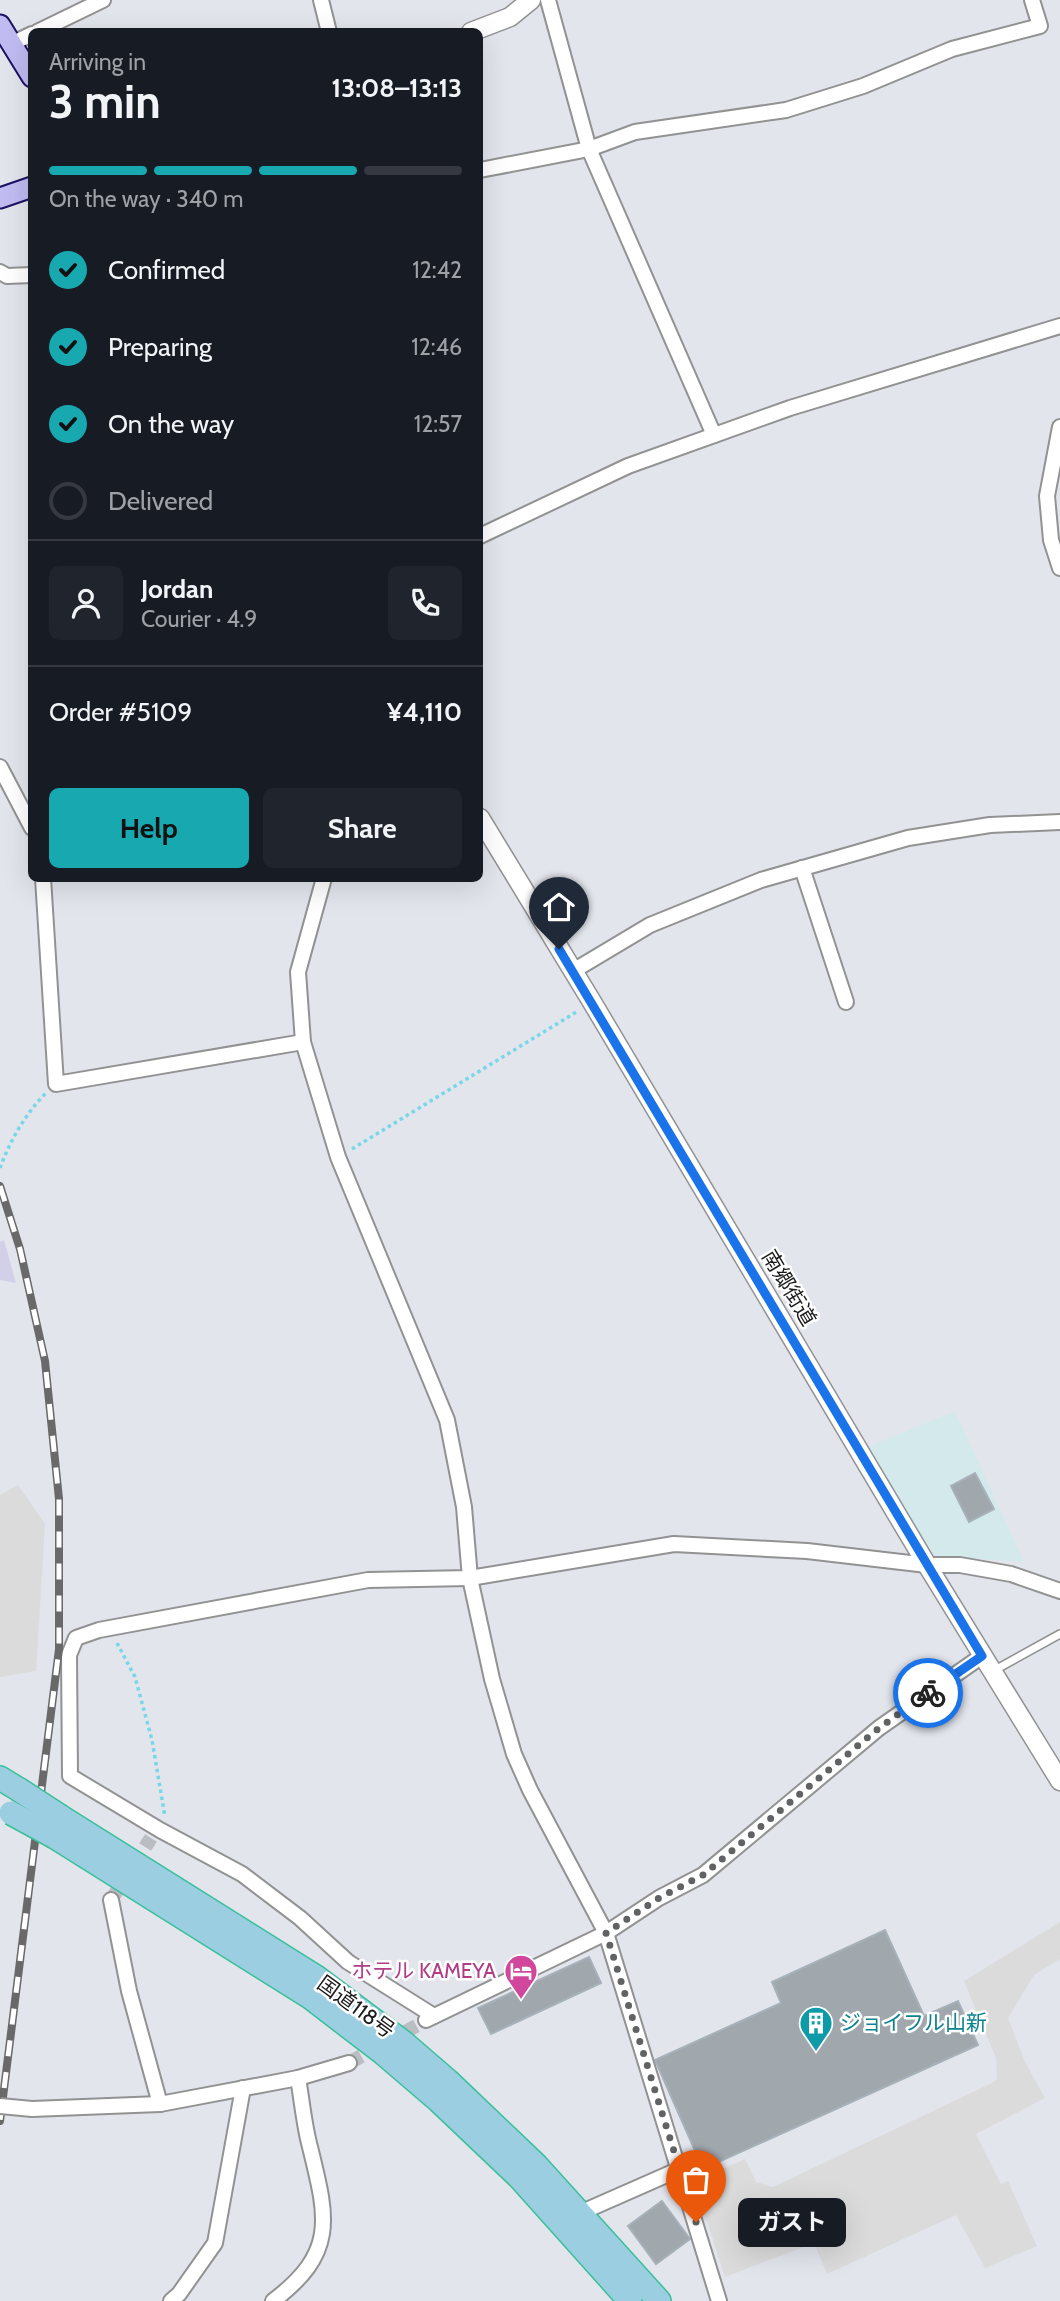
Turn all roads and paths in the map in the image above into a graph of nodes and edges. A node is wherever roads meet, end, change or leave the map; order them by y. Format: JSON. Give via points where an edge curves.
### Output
{"nodes":[{"id":1,"x":103,"y":0,"type":"edge"},
{"id":2,"x":321,"y":0,"type":"edge"},
{"id":3,"x":531,"y":0,"type":"edge"},
{"id":4,"x":548,"y":0,"type":"edge"},
{"id":5,"x":1032,"y":0,"type":"edge"},
{"id":6,"x":0,"y":24,"type":"edge"},
{"id":7,"x":45,"y":28,"type":"edge"},
{"id":8,"x":328,"y":28,"type":"edge"},
{"id":9,"x":481,"y":28,"type":"edge"},
{"id":10,"x":28,"y":36,"type":"edge"},
{"id":11,"x":11,"y":44,"type":"junction"},
{"id":12,"x":28,"y":71,"type":"edge"},
{"id":13,"x":589,"y":149,"type":"junction"},
{"id":14,"x":483,"y":169,"type":"edge"},
{"id":15,"x":28,"y":188,"type":"edge"},
{"id":16,"x":0,"y":198,"type":"edge"},
{"id":17,"x":0,"y":272,"type":"edge"},
{"id":18,"x":28,"y":275,"type":"edge"},
{"id":19,"x":1060,"y":326,"type":"edge"},
{"id":20,"x":1060,"y":427,"type":"edge"},
{"id":21,"x":714,"y":435,"type":"junction"},
{"id":22,"x":483,"y":535,"type":"edge"},
{"id":23,"x":1060,"y":568,"type":"edge"},
{"id":24,"x":0,"y":768,"type":"edge"},
{"id":25,"x":28,"y":820,"type":"edge"},
{"id":26,"x":1060,"y":821,"type":"edge"},
{"id":27,"x":483,"y":823,"type":"edge"},
{"id":28,"x":802,"y":868,"type":"junction"},
{"id":29,"x":43,"y":882,"type":"edge"},
{"id":30,"x":323,"y":882,"type":"edge"},
{"id":31,"x":573,"y":971,"type":"junction"},
{"id":32,"x":592,"y":1002,"type":"junction"},
{"id":33,"x":846,"y":1002,"type":"dead end"},
{"id":34,"x":303,"y":1042,"type":"junction"},
{"id":35,"x":56,"y":1084,"type":"junction"},
{"id":36,"x":338,"y":1157,"type":"junction"},
{"id":37,"x":0,"y":1168,"type":"edge"},
{"id":38,"x":927,"y":1565,"type":"junction"},
{"id":39,"x":470,"y":1578,"type":"junction"},
{"id":40,"x":1060,"y":1591,"type":"edge"},
{"id":41,"x":110,"y":1629,"type":"junction"},
{"id":42,"x":1060,"y":1634,"type":"edge"},
{"id":43,"x":988,"y":1663,"type":"junction"},
{"id":44,"x":1060,"y":1781,"type":"edge"},
{"id":45,"x":9,"y":1784,"type":"edge"},
{"id":46,"x":6,"y":1810,"type":"edge"},
{"id":47,"x":58,"y":1827,"type":"junction"},
{"id":48,"x":160,"y":1834,"type":"junction"},
{"id":49,"x":111,"y":1900,"type":"tunnel mouth"},
{"id":50,"x":606,"y":1933,"type":"junction"},
{"id":51,"x":349,"y":2063,"type":"tunnel mouth"},
{"id":52,"x":298,"y":2078,"type":"junction"},
{"id":53,"x":243,"y":2088,"type":"junction"},
{"id":54,"x":160,"y":2104,"type":"junction"},
{"id":55,"x":0,"y":2106,"type":"edge"},
{"id":56,"x":680,"y":2169,"type":"junction"},
{"id":57,"x":580,"y":2213,"type":"junction"},
{"id":58,"x":171,"y":2301,"type":"edge"},
{"id":59,"x":273,"y":2301,"type":"edge"},
{"id":60,"x":630,"y":2301,"type":"edge"},
{"id":61,"x":659,"y":2301,"type":"edge"},
{"id":62,"x":719,"y":2301,"type":"edge"}],
"edges":[{"from":1,"to":7,"type":"street"},
{"from":2,"to":8,"type":"street"},
{"from":3,"to":9,"type":"street","via":[[510,17]]},
{"from":4,"to":13,"type":"street"},
{"from":5,"to":13,"type":"street","via":[[1040,26],[952,49],[863,86],[786,110],[635,132]]},
{"from":6,"to":11,"type":"main road"},
{"from":10,"to":11,"type":"street"},
{"from":11,"to":12,"type":"main road"},
{"from":13,"to":14,"type":"street"},
{"from":13,"to":21,"type":"street"},
{"from":15,"to":16,"type":"main road"},
{"from":17,"to":18,"type":"street"},
{"from":19,"to":21,"type":"street"},
{"from":20,"to":23,"type":"street","via":[[1047,496],[1051,540]]},
{"from":21,"to":22,"type":"street","via":[[628,466]]},
{"from":24,"to":25,"type":"street"},
{"from":26,"to":28,"type":"street","via":[[990,825],[908,838]]},
{"from":27,"to":31,"type":"street","name":"南郷街道"},
{"from":28,"to":31,"type":"street","via":[[650,925]]},
{"from":28,"to":33,"type":"street"},
{"from":29,"to":35,"type":"street"},
{"from":30,"to":34,"type":"street","via":[[298,972]]},
{"from":31,"to":32,"type":"street","name":"南郷街道"},
{"from":32,"to":36,"type":"path"},
{"from":32,"to":38,"type":"street","name":"南郷街道"},
{"from":34,"to":35,"type":"street"},
{"from":34,"to":36,"type":"street"},
{"from":35,"to":37,"type":"path","via":[[35,1104]]},
{"from":36,"to":39,"type":"street","via":[[447,1420],[464,1507]]},
{"from":38,"to":39,"type":"street","via":[[807,1551],[674,1544]]},
{"from":38,"to":40,"type":"street","via":[[960,1565],[1010,1574]]},
{"from":38,"to":43,"type":"street","name":"南郷街道"},
{"from":39,"to":41,"type":"street","via":[[368,1580]]},
{"from":39,"to":50,"type":"street","via":[[514,1754]]},
{"from":41,"to":48,"type":"path","via":[[135,1677],[152,1740]]},
{"from":41,"to":48,"type":"street","via":[[76,1638],[69,1655],[70,1776]]},
{"from":42,"to":43,"type":"lane"},
{"from":43,"to":44,"type":"street","name":"南郷街道"},
{"from":43,"to":50,"type":"street","via":[[879,1728],[703,1875]]},
{"from":45,"to":47,"type":"highway","name":"国道118号","bridge":true},
{"from":46,"to":47,"type":"highway","name":"国道118号","bridge":true},
{"from":47,"to":57,"type":"highway","name":"国道118号","via":[[316,1978],[404,2043],[536,2165]]},
{"from":47,"to":60,"type":"highway","name":"国道118号","via":[[310,1997],[383,2053],[520,2178]]},
{"from":48,"to":50,"type":"street","via":[[242,1874],[348,1962],[430,2018]]},
{"from":49,"to":54,"type":"street","via":[[129,1991]]},
{"from":50,"to":56,"type":"street"},
{"from":51,"to":52,"type":"street"},
{"from":52,"to":53,"type":"street"},
{"from":52,"to":59,"type":"street","via":[[323,2199],[324,2226],[309,2267]]},
{"from":53,"to":54,"type":"street"},
{"from":53,"to":58,"type":"street","via":[[215,2243]]},
{"from":54,"to":55,"type":"street","bridge":true},
{"from":56,"to":57,"type":"street"},
{"from":56,"to":62,"type":"street"},
{"from":57,"to":61,"type":"highway","name":"国道118号"}]}
